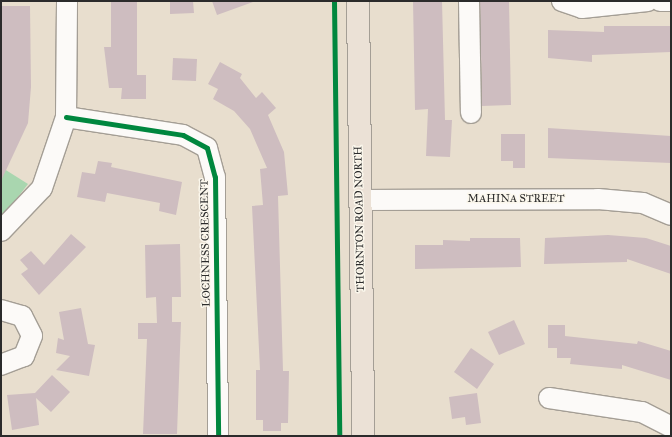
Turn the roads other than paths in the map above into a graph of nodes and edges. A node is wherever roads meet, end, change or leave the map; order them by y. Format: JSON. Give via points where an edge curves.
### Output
{"nodes":[{"id":1,"x":67,"y":1,"type":"edge"},
{"id":2,"x":358,"y":1,"type":"edge"},
{"id":3,"x":469,"y":1,"type":"edge"},
{"id":4,"x":562,"y":1,"type":"edge"},
{"id":5,"x":648,"y":1,"type":"edge"},
{"id":6,"x":660,"y":1,"type":"edge"},
{"id":7,"x":671,"y":2,"type":"edge"},
{"id":8,"x":471,"y":112,"type":"dead end"},
{"id":9,"x":66,"y":116,"type":"junction"},
{"id":10,"x":359,"y":200,"type":"junction"},
{"id":11,"x":671,"y":215,"type":"edge"},
{"id":12,"x":1,"y":231,"type":"edge"},
{"id":13,"x":1,"y":310,"type":"edge"},
{"id":14,"x":1,"y":365,"type":"edge"},
{"id":15,"x":549,"y":398,"type":"dead end"},
{"id":16,"x":671,"y":427,"type":"edge"},
{"id":17,"x":218,"y":436,"type":"edge"},
{"id":18,"x":363,"y":436,"type":"edge"}],
"edges":[{"from":1,"to":9,"type":"street"},
{"from":2,"to":10,"type":"main road","name":"THORNTON ROAD NORTH"},
{"from":3,"to":8,"type":"street"},
{"from":4,"to":5,"type":"street","via":[[582,8]]},
{"from":6,"to":7,"type":"street"},
{"from":9,"to":12,"type":"street","via":[[42,188]]},
{"from":9,"to":17,"type":"street","name":"LOCHNESS CRESCENT","via":[[183,135],[207,148],[215,177]]},
{"from":10,"to":11,"type":"street","name":"MAHINA STREET","via":[[598,199],[643,203]]},
{"from":10,"to":18,"type":"main road","name":"THORNTON ROAD NORTH"},
{"from":13,"to":14,"type":"street","via":[[22,316],[32,336],[24,356]]},
{"from":15,"to":16,"type":"street","via":[[642,412]]}]}
